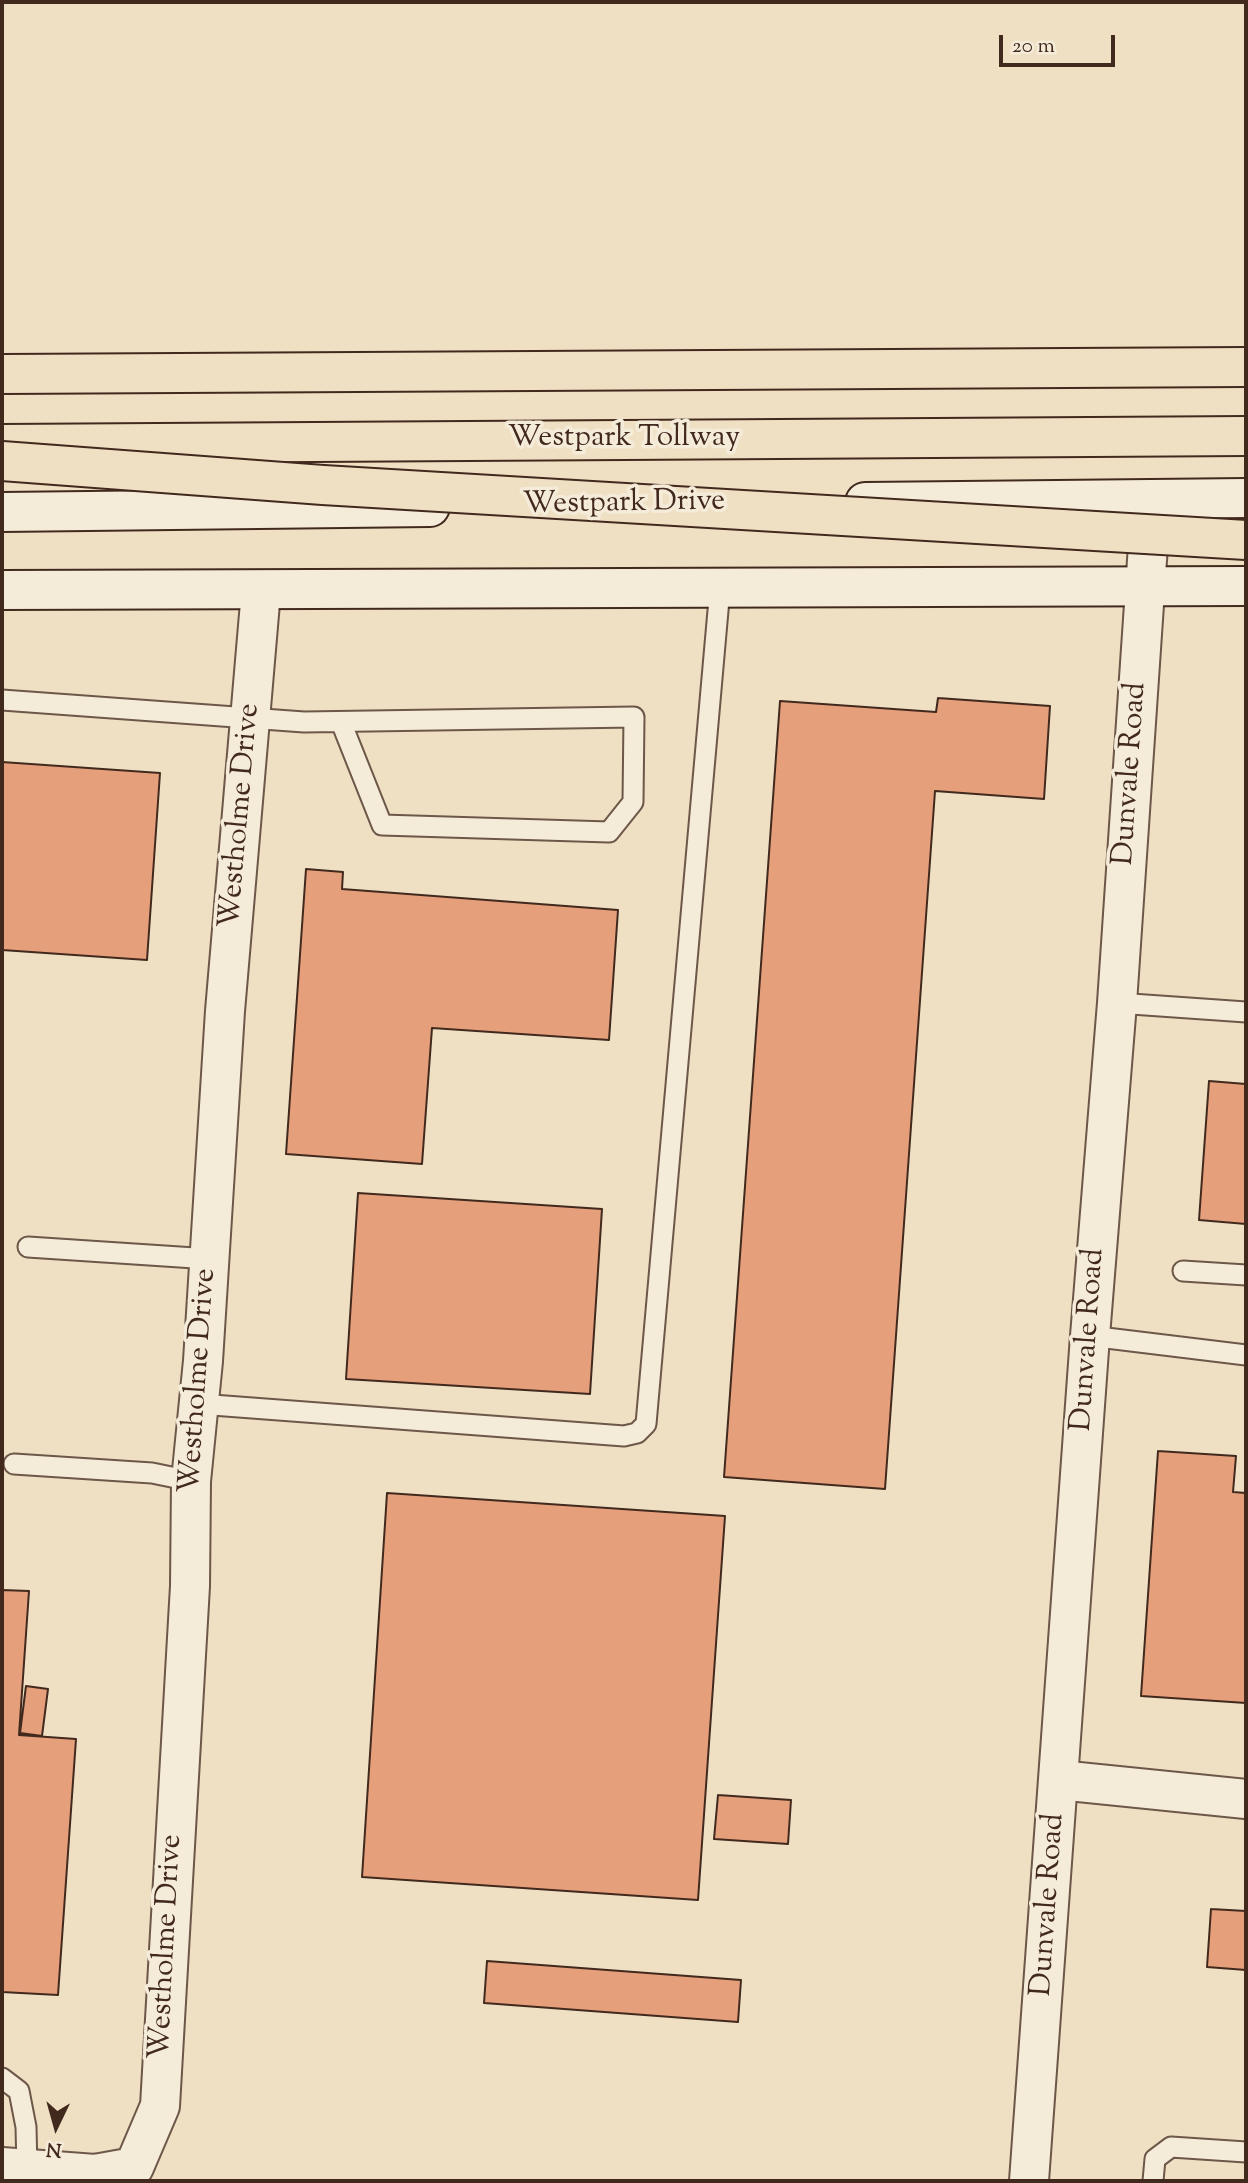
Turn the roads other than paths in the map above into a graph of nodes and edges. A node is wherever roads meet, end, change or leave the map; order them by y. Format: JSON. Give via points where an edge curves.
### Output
{"nodes":[{"id":1,"x":1246,"y":367,"type":"edge"},
{"id":2,"x":2,"y":374,"type":"edge"},
{"id":3,"x":1246,"y":436,"type":"edge"},
{"id":4,"x":2,"y":444,"type":"edge"},
{"id":5,"x":2,"y":461,"type":"edge"},
{"id":6,"x":1151,"y":498,"type":"junction"},
{"id":7,"x":1246,"y":498,"type":"edge"},
{"id":8,"x":2,"y":512,"type":"edge"},
{"id":9,"x":1246,"y":540,"type":"edge"},
{"id":10,"x":1144,"y":584,"type":"junction"},
{"id":11,"x":1246,"y":586,"type":"edge"},
{"id":12,"x":720,"y":587,"type":"junction"},
{"id":13,"x":2,"y":590,"type":"edge"},
{"id":14,"x":261,"y":592,"type":"junction"},
{"id":15,"x":2,"y":700,"type":"edge"},
{"id":16,"x":250,"y":719,"type":"junction"},
{"id":17,"x":341,"y":722,"type":"junction"},
{"id":18,"x":1117,"y":1003,"type":"junction"},
{"id":19,"x":1246,"y":1012,"type":"edge"},
{"id":20,"x":28,"y":1247,"type":"dead end"},
{"id":21,"x":210,"y":1259,"type":"junction"},
{"id":22,"x":1183,"y":1271,"type":"dead end"},
{"id":23,"x":1246,"y":1276,"type":"edge"},
{"id":24,"x":1090,"y":1336,"type":"junction"},
{"id":25,"x":1246,"y":1355,"type":"edge"},
{"id":26,"x":199,"y":1404,"type":"junction"},
{"id":27,"x":14,"y":1464,"type":"dead end"},
{"id":28,"x":191,"y":1481,"type":"junction"},
{"id":29,"x":1059,"y":1780,"type":"junction"},
{"id":30,"x":1246,"y":1799,"type":"edge"},
{"id":31,"x":2,"y":2078,"type":"edge"},
{"id":32,"x":1246,"y":2152,"type":"edge"},
{"id":33,"x":14,"y":2168,"type":"edge"},
{"id":34,"x":143,"y":2174,"type":"edge"},
{"id":35,"x":1029,"y":2181,"type":"edge"},
{"id":36,"x":1153,"y":2181,"type":"edge"}],
"edges":[{"from":1,"to":2,"type":"highway"},
{"from":3,"to":4,"type":"highway","name":"Westpark Tollway"},
{"from":5,"to":9,"type":"highway","bridge":true,"via":[[323,485]]},
{"from":6,"to":7,"type":"street","name":"Westpark Drive"},
{"from":6,"to":8,"type":"street","name":"Westpark Drive"},
{"from":6,"to":10,"type":"street","name":"Dunvale Road"},
{"from":10,"to":11,"type":"street"},
{"from":10,"to":12,"type":"street"},
{"from":10,"to":18,"type":"street","name":"Dunvale Road"},
{"from":12,"to":14,"type":"street"},
{"from":12,"to":26,"type":"lane","via":[[646,1424],[637,1433],[624,1436]]},
{"from":13,"to":14,"type":"street"},
{"from":14,"to":16,"type":"street","name":"Westholme Drive"},
{"from":15,"to":16,"type":"lane"},
{"from":16,"to":17,"type":"lane"},
{"from":16,"to":21,"type":"street","name":"Westholme Drive"},
{"from":17,"to":17,"type":"lane","via":[[634,717],[633,802],[609,832],[382,825]]},
{"from":18,"to":19,"type":"lane"},
{"from":18,"to":24,"type":"street","name":"Dunvale Road"},
{"from":20,"to":21,"type":"lane"},
{"from":21,"to":26,"type":"street","name":"Westholme Drive"},
{"from":22,"to":23,"type":"lane"},
{"from":24,"to":25,"type":"lane"},
{"from":24,"to":29,"type":"street","name":"Dunvale Road"},
{"from":26,"to":28,"type":"street","name":"Westholme Drive"},
{"from":27,"to":28,"type":"lane","via":[[152,1473]]},
{"from":28,"to":34,"type":"street","name":"Westholme Drive","via":[[190,1586],[160,2106]]},
{"from":29,"to":30,"type":"street"},
{"from":29,"to":35,"type":"street","name":"Dunvale Road"},
{"from":31,"to":33,"type":"lane","via":[[19,2091],[26,2127]]},
{"from":32,"to":36,"type":"lane","via":[[1171,2147],[1155,2159]]},
{"from":33,"to":34,"type":"street"}]}
